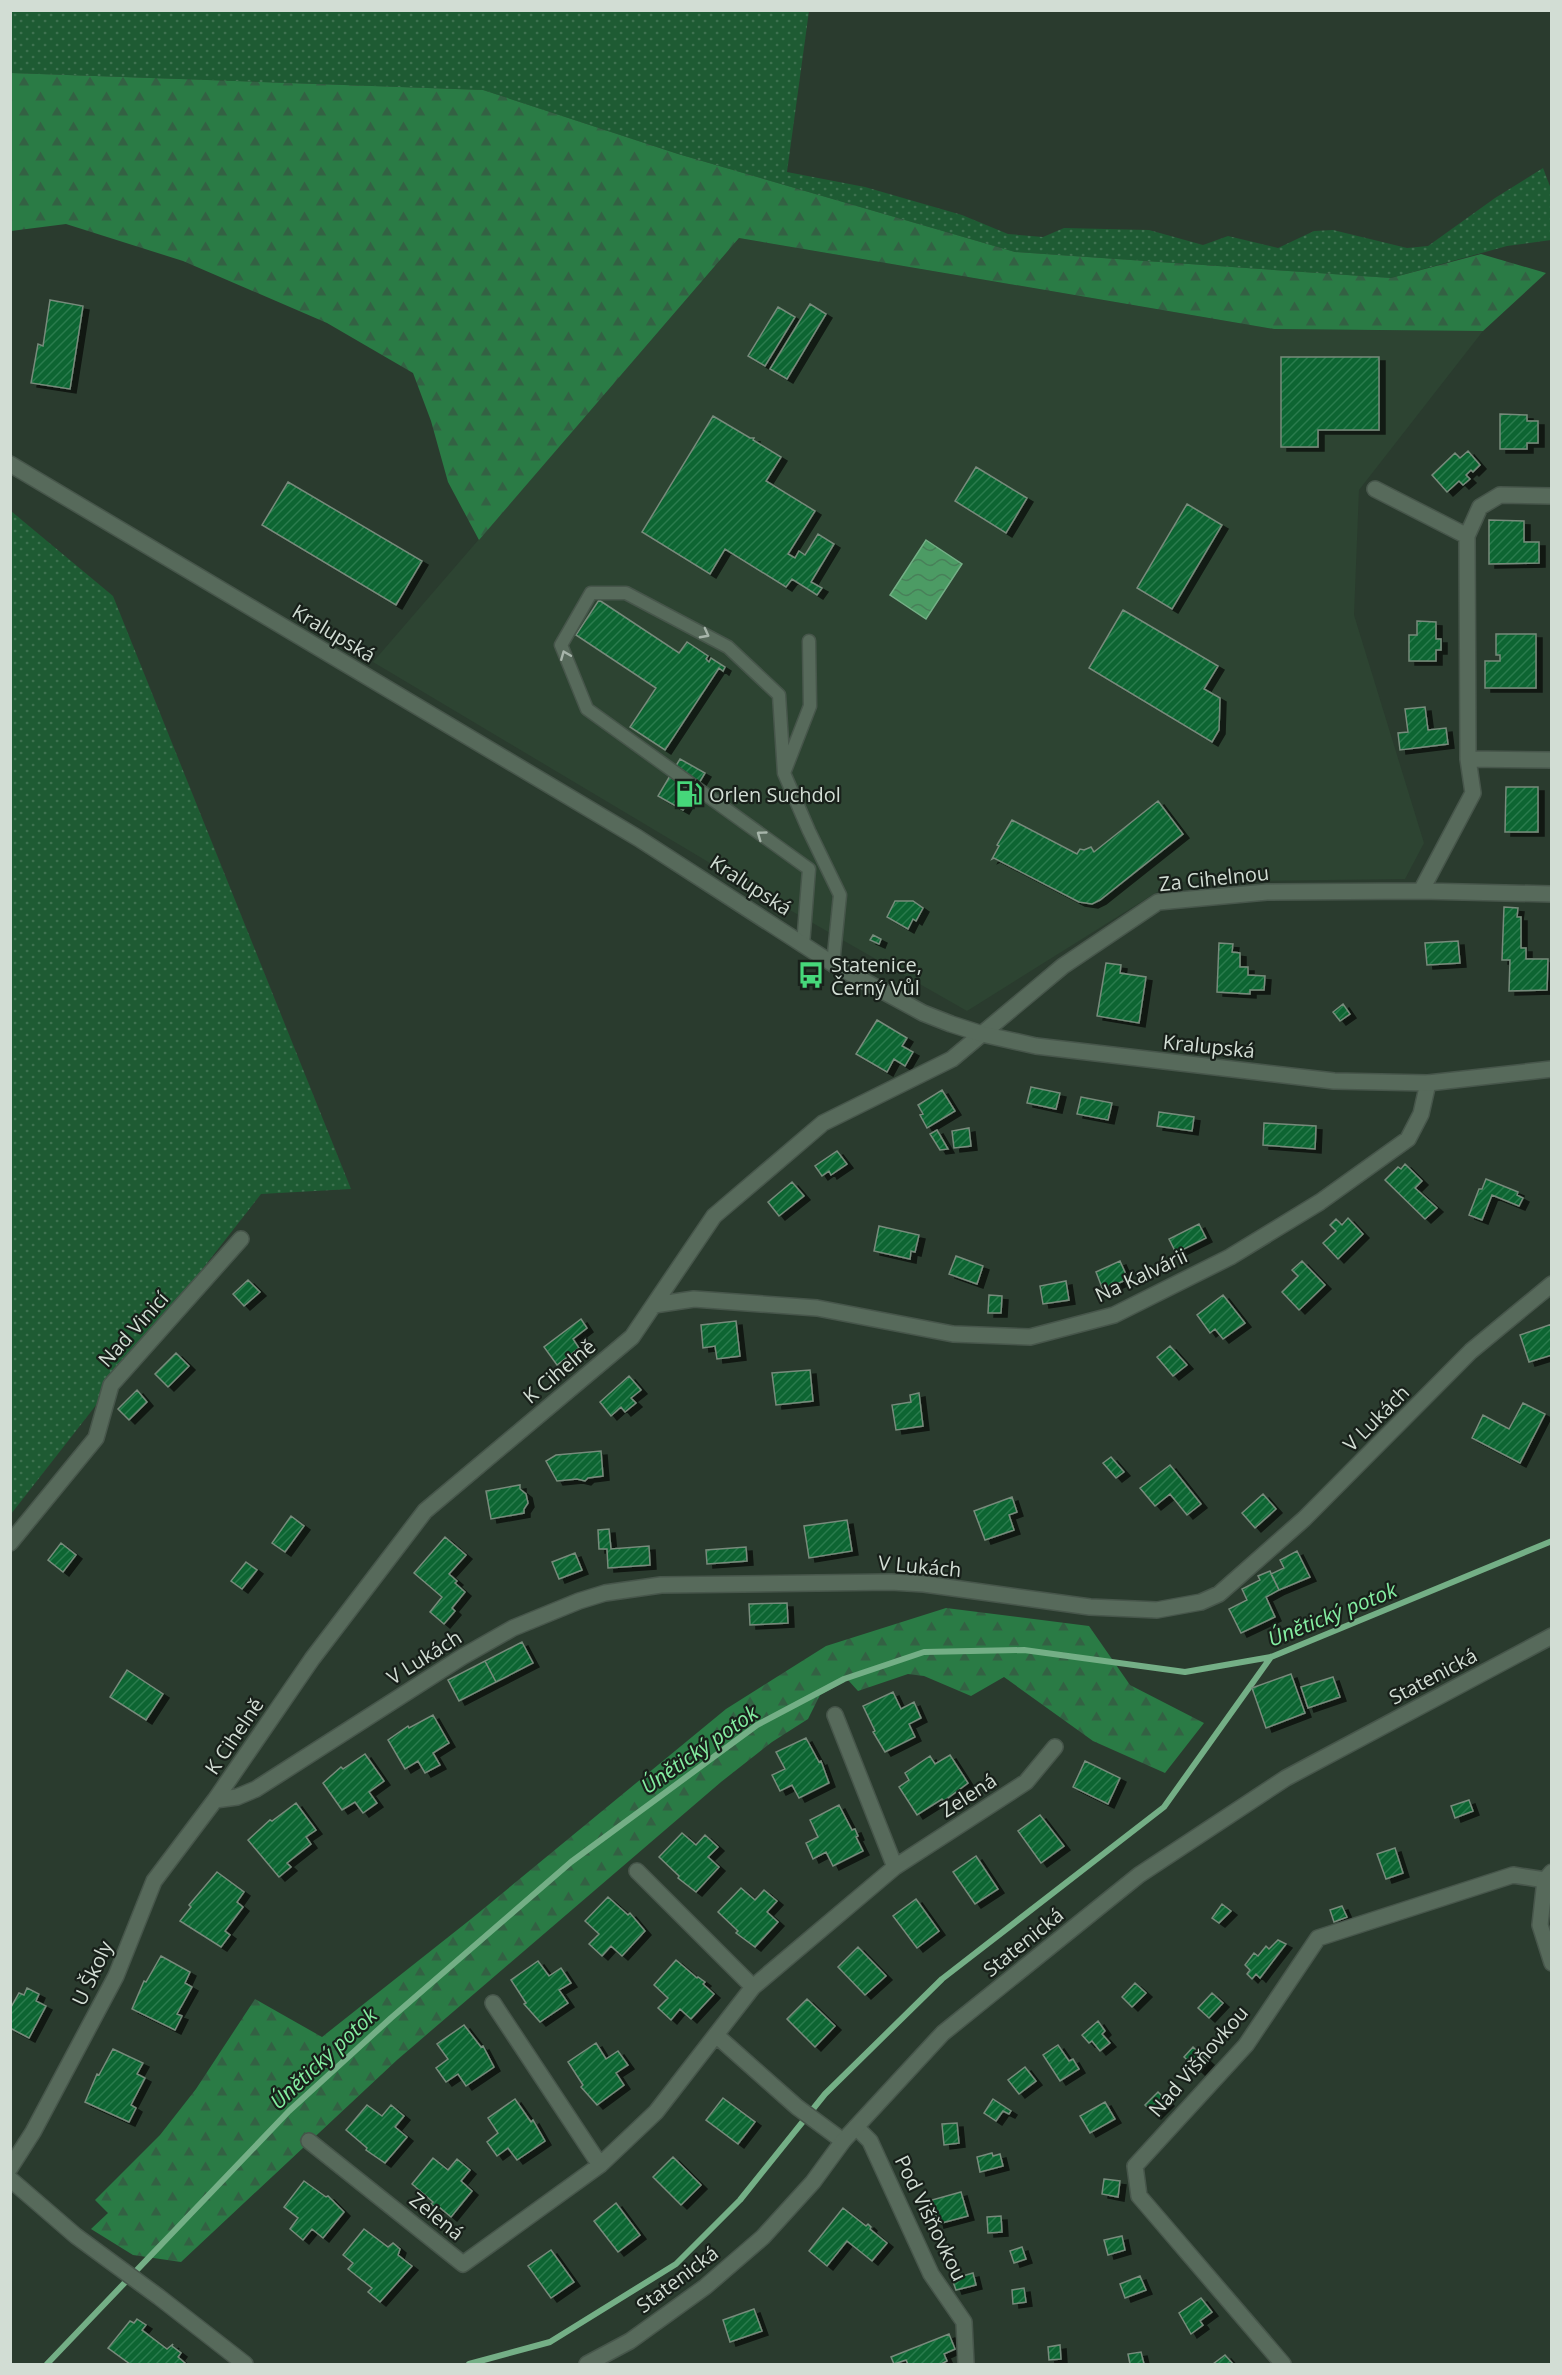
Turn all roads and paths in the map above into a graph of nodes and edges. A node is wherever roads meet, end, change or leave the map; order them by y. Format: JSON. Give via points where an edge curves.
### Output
{"nodes":[{"id":1,"x":10,"y":464,"type":"edge"},
{"id":2,"x":1375,"y":489,"type":"dead end"},
{"id":3,"x":1551,"y":496,"type":"edge"},
{"id":4,"x":1467,"y":536,"type":"junction"},
{"id":5,"x":809,"y":641,"type":"dead end"},
{"id":6,"x":1468,"y":759,"type":"junction"},
{"id":7,"x":1551,"y":760,"type":"edge"},
{"id":8,"x":784,"y":773,"type":"junction"},
{"id":9,"x":1421,"y":891,"type":"junction"},
{"id":10,"x":1551,"y":894,"type":"edge"},
{"id":11,"x":803,"y":945,"type":"junction"},
{"id":12,"x":833,"y":964,"type":"junction"},
{"id":13,"x":982,"y":1034,"type":"junction"},
{"id":14,"x":1551,"y":1069,"type":"edge"},
{"id":15,"x":1428,"y":1083,"type":"junction"},
{"id":16,"x":241,"y":1239,"type":"dead end"},
{"id":17,"x":1551,"y":1284,"type":"edge"},
{"id":18,"x":654,"y":1305,"type":"junction"},
{"id":19,"x":10,"y":1543,"type":"edge"},
{"id":20,"x":1551,"y":1636,"type":"edge"},
{"id":21,"x":835,"y":1714,"type":"dead end"},
{"id":22,"x":1054,"y":1747,"type":"dead end"},
{"id":23,"x":215,"y":1800,"type":"junction"},
{"id":24,"x":895,"y":1867,"type":"junction"},
{"id":25,"x":637,"y":1871,"type":"dead end"},
{"id":26,"x":1548,"y":1876,"type":"edge"},
{"id":27,"x":1551,"y":1963,"type":"edge"},
{"id":28,"x":753,"y":1987,"type":"junction"},
{"id":29,"x":494,"y":2003,"type":"dead end"},
{"id":30,"x":717,"y":2036,"type":"junction"},
{"id":31,"x":856,"y":2127,"type":"junction"},
{"id":32,"x":309,"y":2141,"type":"dead end"},
{"id":33,"x":843,"y":2141,"type":"junction"},
{"id":34,"x":600,"y":2165,"type":"junction"},
{"id":35,"x":10,"y":2168,"type":"edge"},
{"id":36,"x":10,"y":2179,"type":"edge"},
{"id":37,"x":244,"y":2364,"type":"edge"},
{"id":38,"x":587,"y":2364,"type":"edge"},
{"id":39,"x":966,"y":2364,"type":"edge"},
{"id":40,"x":1283,"y":2364,"type":"edge"}],
"edges":[{"from":1,"to":11,"type":"street","name":"Kralupská","via":[[638,838]]},
{"from":2,"to":4,"type":"street"},
{"from":3,"to":4,"type":"street","via":[[1500,495],[1480,507]]},
{"from":4,"to":6,"type":"street"},
{"from":5,"to":8,"type":"lane","via":[[810,706]]},
{"from":6,"to":7,"type":"street"},
{"from":6,"to":9,"type":"street","via":[[1473,793]]},
{"from":11,"to":8,"type":"lane","one_way":true,"via":[[809,869],[587,709],[561,645],[591,592],[626,592],[728,647],[779,695]]},
{"from":8,"to":12,"type":"lane","via":[[840,894]]},
{"from":9,"to":10,"type":"street","name":"Za Cihelnou"},
{"from":9,"to":13,"type":"street","name":"Za Cihelnou","via":[[1267,892],[1158,902],[1063,966]]},
{"from":11,"to":12,"type":"street","name":"Kralupská"},
{"from":12,"to":13,"type":"street","name":"Kralupská","via":[[923,1012]]},
{"from":13,"to":15,"type":"street","name":"Kralupská","via":[[1036,1046],[1322,1080]]},
{"from":13,"to":18,"type":"street","name":"K Cihelně","via":[[952,1059],[823,1123],[714,1216]]},
{"from":14,"to":15,"type":"street","name":"Kralupská"},
{"from":15,"to":18,"type":"street","name":"Na Kalvárii","via":[[1421,1114],[1408,1139],[1320,1202],[1240,1251],[1114,1315],[1030,1337],[953,1334],[818,1308],[694,1299]]},
{"from":16,"to":19,"type":"street","name":"Nad Vinicí","via":[[111,1385],[96,1438]]},
{"from":17,"to":23,"type":"street","name":"V Lukách","via":[[1471,1351],[1304,1519],[1219,1594],[1201,1602],[1157,1610],[1090,1607],[891,1582],[661,1585],[621,1590],[579,1601],[513,1628],[256,1789]]},
{"from":18,"to":23,"type":"street","name":"K Cihelně","via":[[632,1337],[425,1511],[312,1659]]},
{"from":20,"to":31,"type":"street","name":"Statenická","via":[[1286,1778],[1138,1875],[943,2033]]},
{"from":21,"to":24,"type":"street"},
{"from":22,"to":24,"type":"street","name":"Zelená","via":[[1026,1782]]},
{"from":23,"to":35,"type":"street","name":"U Školy","via":[[154,1881],[116,1976]]},
{"from":24,"to":28,"type":"street","name":"Zelená"},
{"from":25,"to":28,"type":"street"},
{"from":26,"to":27,"type":"street","via":[[1540,1925]]},
{"from":26,"to":40,"type":"street","name":"Nad Višňovkou","via":[[1513,1875],[1318,1938],[1246,2045],[1135,2166],[1138,2196]]},
{"from":28,"to":30,"type":"street","name":"Zelená"},
{"from":29,"to":34,"type":"street"},
{"from":30,"to":33,"type":"street","via":[[797,2107]]},
{"from":30,"to":34,"type":"street","name":"Zelená","via":[[656,2112]]},
{"from":31,"to":33,"type":"street","name":"Statenická"},
{"from":31,"to":39,"type":"street","name":"Pod Višňovkou","via":[[870,2140],[931,2274],[964,2322]]},
{"from":32,"to":34,"type":"street","name":"Zelená","via":[[463,2264]]},
{"from":33,"to":38,"type":"street","name":"Statenická","via":[[813,2182],[763,2237],[705,2288],[630,2341]]},
{"from":36,"to":37,"type":"street","via":[[76,2236]]}]}
